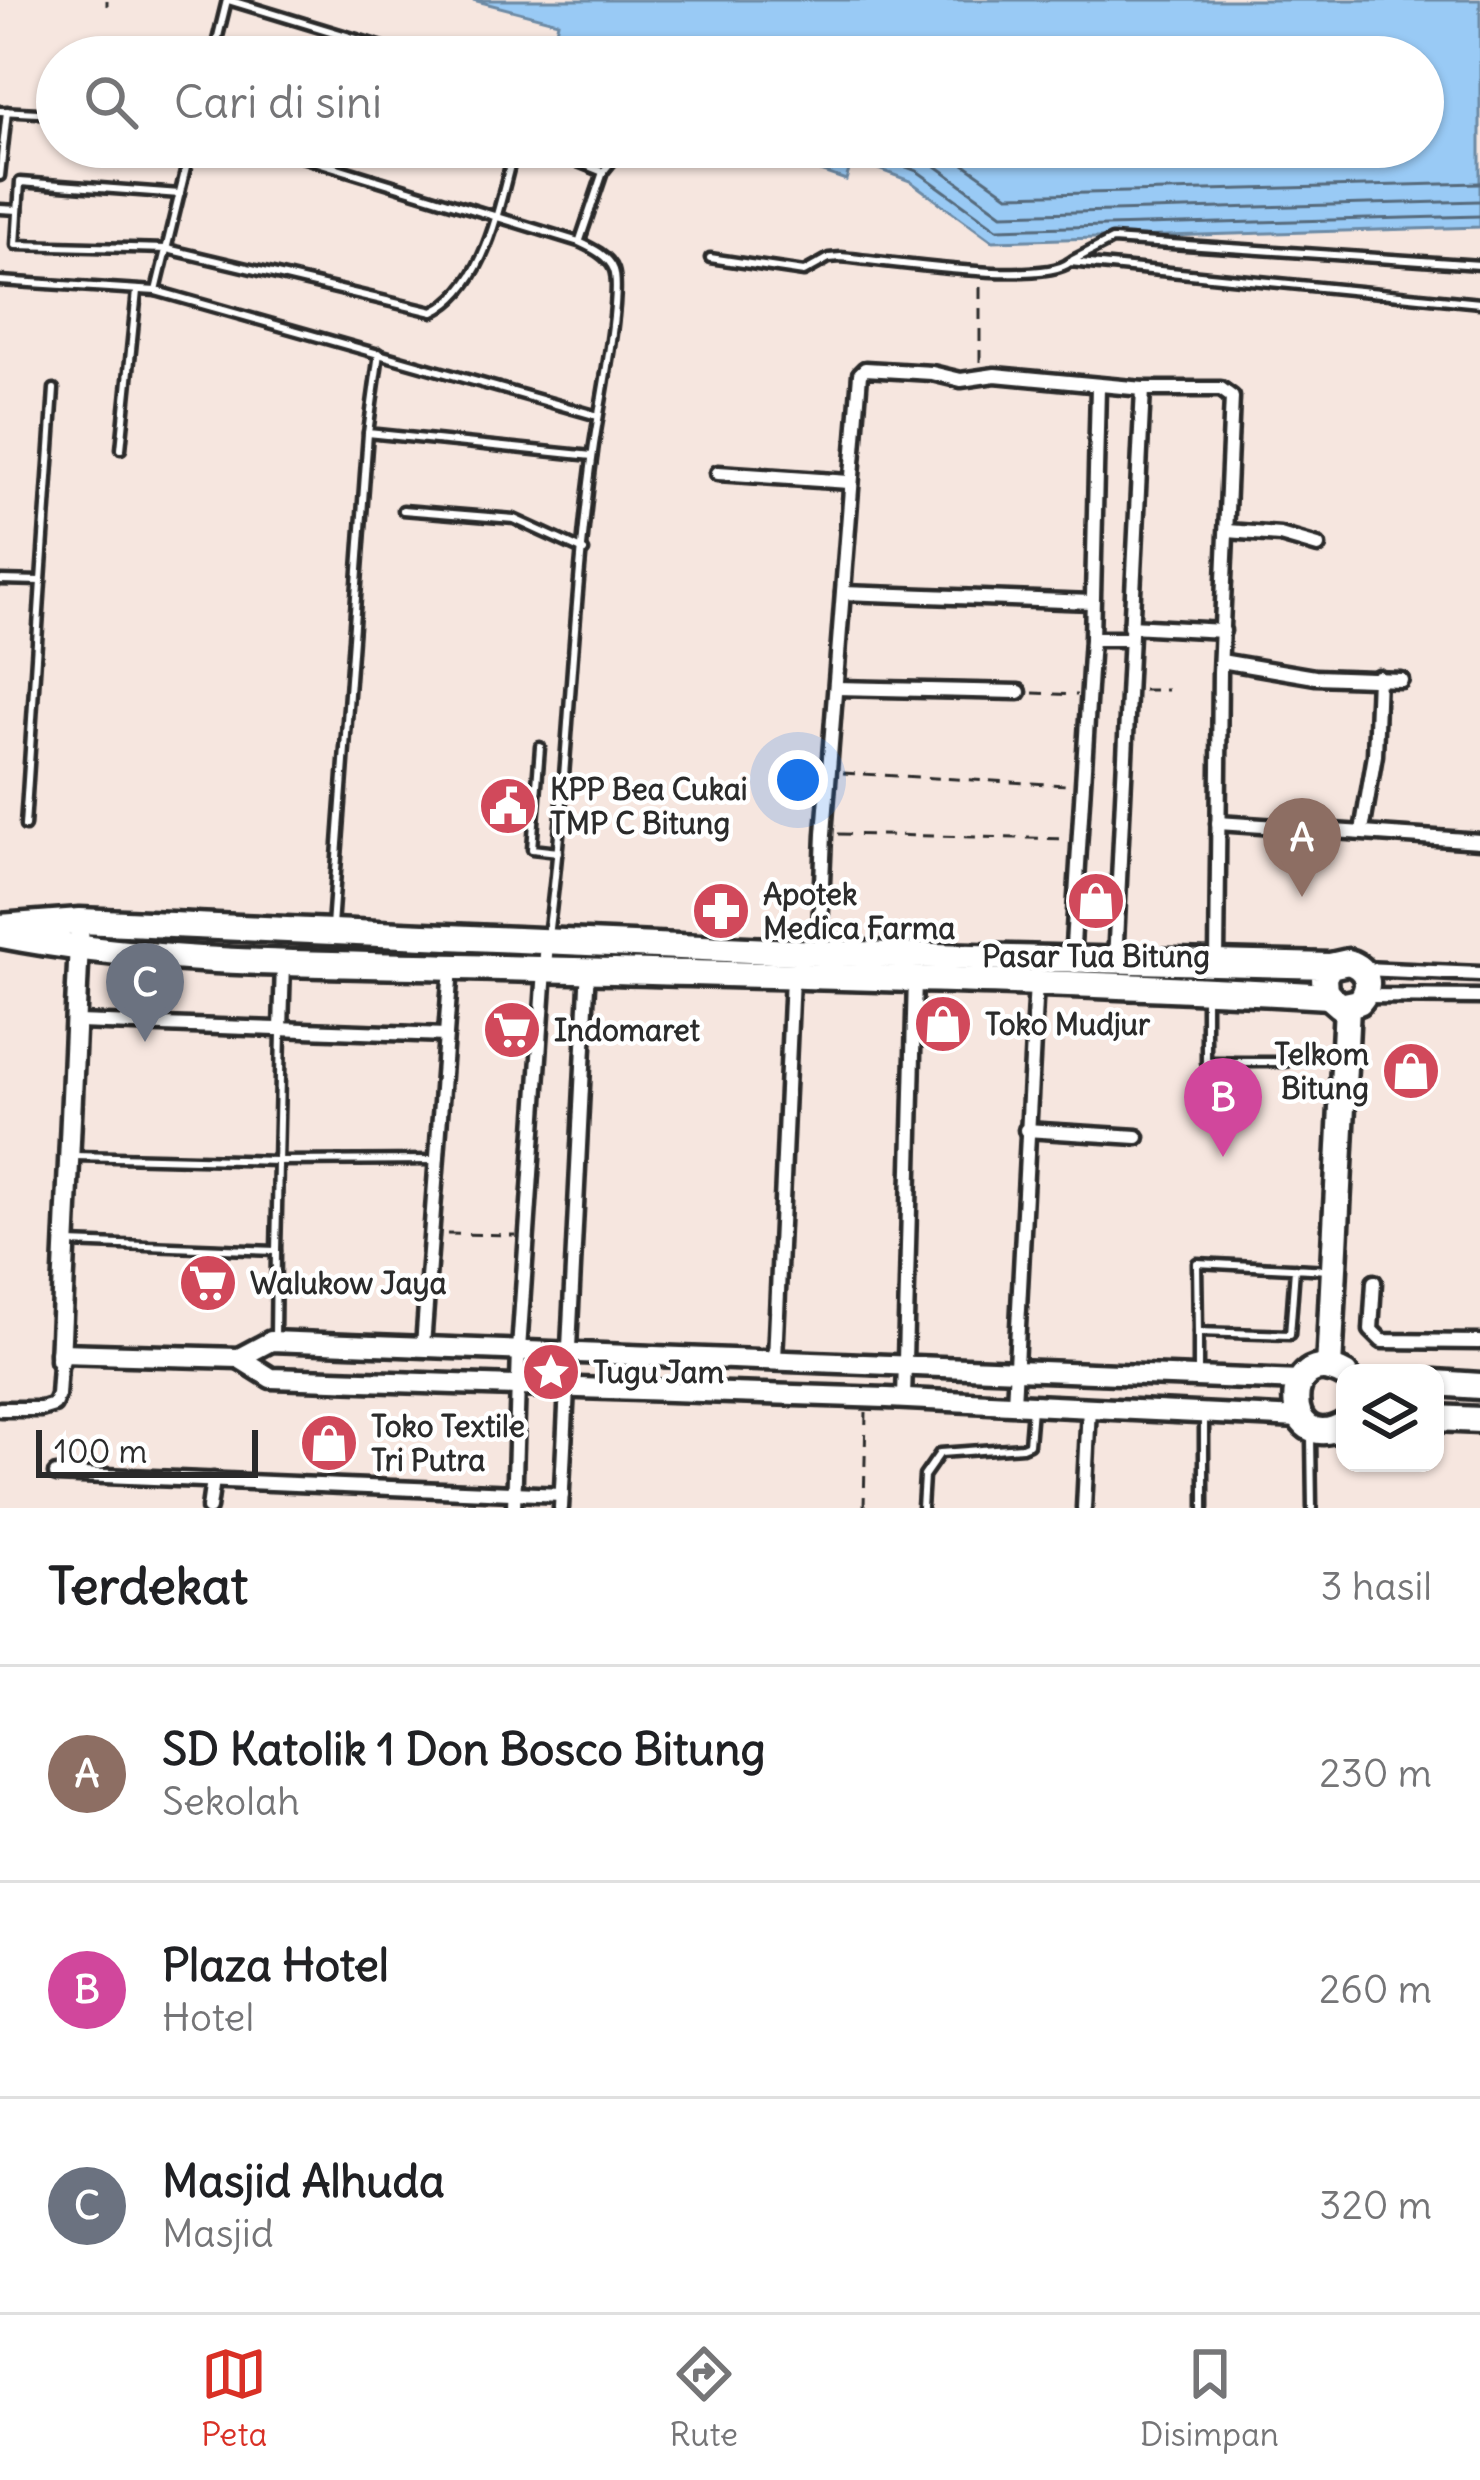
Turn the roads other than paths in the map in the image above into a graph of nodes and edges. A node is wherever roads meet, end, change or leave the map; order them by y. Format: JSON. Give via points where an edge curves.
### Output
{"nodes":[{"id":1,"x":228,"y":0,"type":"edge"},
{"id":2,"x":268,"y":0,"type":"edge"},
{"id":3,"x":264,"y":11,"type":"junction"},
{"id":4,"x":219,"y":36,"type":"edge"},
{"id":5,"x":347,"y":36,"type":"edge"},
{"id":6,"x":3,"y":111,"type":"edge"},
{"id":7,"x":36,"y":113,"type":"edge"},
{"id":8,"x":186,"y":168,"type":"edge"},
{"id":9,"x":338,"y":168,"type":"edge"},
{"id":10,"x":509,"y":168,"type":"edge"},
{"id":11,"x":593,"y":168,"type":"edge"},
{"id":12,"x":606,"y":168,"type":"edge"},
{"id":13,"x":603,"y":172,"type":"junction"},
{"id":14,"x":0,"y":176,"type":"edge"},
{"id":15,"x":180,"y":194,"type":"junction"},
{"id":16,"x":0,"y":209,"type":"edge"},
{"id":17,"x":18,"y":211,"type":"junction"},
{"id":18,"x":495,"y":216,"type":"junction"},
{"id":19,"x":579,"y":242,"type":"junction"},
{"id":20,"x":166,"y":249,"type":"junction"},
{"id":21,"x":710,"y":258,"type":"dead end"},
{"id":22,"x":1070,"y":262,"type":"junction"},
{"id":23,"x":1480,"y":265,"type":"edge"},
{"id":24,"x":0,"y":281,"type":"edge"},
{"id":25,"x":137,"y":291,"type":"junction"},
{"id":26,"x":156,"y":291,"type":"junction"},
{"id":27,"x":1480,"y":304,"type":"edge"},
{"id":28,"x":379,"y":353,"type":"junction"},
{"id":29,"x":1098,"y":387,"type":"junction"},
{"id":30,"x":54,"y":389,"type":"dead end"},
{"id":31,"x":1143,"y":389,"type":"junction"},
{"id":32,"x":598,"y":416,"type":"junction"},
{"id":33,"x":368,"y":433,"type":"junction"},
{"id":34,"x":121,"y":449,"type":"dead end"},
{"id":35,"x":592,"y":456,"type":"junction"},
{"id":36,"x":718,"y":473,"type":"dead end"},
{"id":37,"x":849,"y":482,"type":"junction"},
{"id":38,"x":403,"y":510,"type":"dead end"},
{"id":39,"x":1228,"y":532,"type":"junction"},
{"id":40,"x":1318,"y":546,"type":"dead end"},
{"id":41,"x":584,"y":550,"type":"junction"},
{"id":42,"x":0,"y":580,"type":"edge"},
{"id":43,"x":41,"y":581,"type":"junction"},
{"id":44,"x":844,"y":593,"type":"junction"},
{"id":45,"x":1092,"y":602,"type":"junction"},
{"id":46,"x":1223,"y":631,"type":"junction"},
{"id":47,"x":1130,"y":633,"type":"junction"},
{"id":48,"x":1092,"y":639,"type":"junction"},
{"id":49,"x":1221,"y":661,"type":"junction"},
{"id":50,"x":1378,"y":677,"type":"junction"},
{"id":51,"x":1401,"y":680,"type":"dead end"},
{"id":52,"x":836,"y":688,"type":"junction"},
{"id":53,"x":1019,"y":692,"type":"road end"},
{"id":54,"x":540,"y":747,"type":"dead end"},
{"id":55,"x":1218,"y":823,"type":"junction"},
{"id":56,"x":25,"y":826,"type":"dead end"},
{"id":57,"x":1362,"y":831,"type":"junction"},
{"id":58,"x":1480,"y":841,"type":"edge"},
{"id":59,"x":559,"y":852,"type":"junction"},
{"id":60,"x":80,"y":921,"type":"junction"},
{"id":61,"x":332,"y":930,"type":"junction"},
{"id":62,"x":0,"y":931,"type":"edge"},
{"id":63,"x":547,"y":940,"type":"junction"},
{"id":64,"x":586,"y":941,"type":"junction"},
{"id":65,"x":80,"y":950,"type":"junction"},
{"id":66,"x":283,"y":962,"type":"junction"},
{"id":67,"x":791,"y":962,"type":"junction"},
{"id":68,"x":1217,"y":962,"type":"junction"},
{"id":69,"x":820,"y":963,"type":"junction"},
{"id":70,"x":1330,"y":966,"type":"junction"},
{"id":71,"x":451,"y":967,"type":"junction"},
{"id":72,"x":548,"y":969,"type":"junction"},
{"id":73,"x":1361,"y":969,"type":"junction"},
{"id":74,"x":1073,"y":970,"type":"junction"},
{"id":75,"x":589,"y":971,"type":"junction"},
{"id":76,"x":1116,"y":972,"type":"junction"},
{"id":77,"x":1480,"y":974,"type":"edge"},
{"id":78,"x":915,"y":979,"type":"junction"},
{"id":79,"x":1036,"y":982,"type":"junction"},
{"id":80,"x":1206,"y":989,"type":"junction"},
{"id":81,"x":1480,"y":997,"type":"edge"},
{"id":82,"x":1346,"y":1000,"type":"junction"},
{"id":83,"x":78,"y":1022,"type":"junction"},
{"id":84,"x":281,"y":1029,"type":"junction"},
{"id":85,"x":446,"y":1035,"type":"junction"},
{"id":86,"x":1286,"y":1062,"type":"dead end"},
{"id":87,"x":1027,"y":1130,"type":"junction"},
{"id":88,"x":1136,"y":1137,"type":"dead end"},
{"id":89,"x":71,"y":1156,"type":"junction"},
{"id":90,"x":438,"y":1160,"type":"junction"},
{"id":91,"x":277,"y":1161,"type":"junction"},
{"id":92,"x":66,"y":1243,"type":"junction"},
{"id":93,"x":275,"y":1251,"type":"junction"},
{"id":94,"x":1295,"y":1268,"type":"junction"},
{"id":95,"x":1335,"y":1270,"type":"junction"},
{"id":96,"x":1374,"y":1282,"type":"dead end"},
{"id":97,"x":1198,"y":1332,"type":"junction"},
{"id":98,"x":275,"y":1341,"type":"junction"},
{"id":99,"x":1480,"y":1342,"type":"edge"},
{"id":100,"x":423,"y":1346,"type":"junction"},
{"id":101,"x":518,"y":1350,"type":"junction"},
{"id":102,"x":570,"y":1351,"type":"junction"},
{"id":103,"x":238,"y":1358,"type":"junction"},
{"id":104,"x":60,"y":1359,"type":"junction"},
{"id":105,"x":775,"y":1359,"type":"junction"},
{"id":106,"x":903,"y":1363,"type":"junction"},
{"id":107,"x":1337,"y":1364,"type":"edge"},
{"id":108,"x":1016,"y":1368,"type":"junction"},
{"id":109,"x":1336,"y":1372,"type":"edge"},
{"id":110,"x":1198,"y":1376,"type":"junction"},
{"id":111,"x":1300,"y":1381,"type":"junction"},
{"id":112,"x":1444,"y":1384,"type":"edge"},
{"id":113,"x":1480,"y":1386,"type":"edge"},
{"id":114,"x":517,"y":1388,"type":"junction"},
{"id":115,"x":568,"y":1389,"type":"junction"},
{"id":116,"x":904,"y":1399,"type":"junction"},
{"id":117,"x":1023,"y":1404,"type":"junction"},
{"id":118,"x":1089,"y":1407,"type":"junction"},
{"id":119,"x":0,"y":1408,"type":"edge"},
{"id":120,"x":1204,"y":1412,"type":"junction"},
{"id":121,"x":1444,"y":1418,"type":"edge"},
{"id":122,"x":1480,"y":1420,"type":"edge"},
{"id":123,"x":1306,"y":1423,"type":"junction"},
{"id":124,"x":1336,"y":1428,"type":"edge"},
{"id":125,"x":56,"y":1474,"type":"dead end"},
{"id":126,"x":213,"y":1480,"type":"junction"},
{"id":127,"x":514,"y":1492,"type":"junction"},
{"id":128,"x":561,"y":1501,"type":"edge"},
{"id":129,"x":209,"y":1508,"type":"edge"},
{"id":130,"x":514,"y":1508,"type":"edge"},
{"id":131,"x":922,"y":1508,"type":"edge"},
{"id":132,"x":1084,"y":1508,"type":"edge"},
{"id":133,"x":1204,"y":1508,"type":"edge"},
{"id":134,"x":1312,"y":1508,"type":"edge"}],
"edges":[{"from":1,"to":3,"type":"lane"},
{"from":1,"to":4,"type":"lane"},
{"from":2,"to":3,"type":"lane"},
{"from":3,"to":5,"type":"lane"},
{"from":6,"to":7,"type":"lane"},
{"from":6,"to":14,"type":"lane"},
{"from":8,"to":15,"type":"lane"},
{"from":9,"to":18,"type":"lane"},
{"from":10,"to":18,"type":"lane"},
{"from":11,"to":13,"type":"lane"},
{"from":12,"to":13,"type":"lane"},
{"from":13,"to":19,"type":"lane"},
{"from":15,"to":17,"type":"lane","via":[[20,182]]},
{"from":15,"to":20,"type":"lane"},
{"from":16,"to":17,"type":"lane"},
{"from":17,"to":20,"type":"lane","via":[[16,245]]},
{"from":18,"to":19,"type":"lane"},
{"from":18,"to":20,"type":"lane","via":[[456,301],[433,312]]},
{"from":19,"to":32,"type":"lane","via":[[614,268]]},
{"from":20,"to":26,"type":"lane"},
{"from":21,"to":22,"type":"lane","via":[[804,272],[841,257],[1050,272]]},
{"from":22,"to":23,"type":"lane","via":[[1112,240]]},
{"from":22,"to":27,"type":"lane"},
{"from":24,"to":25,"type":"lane"},
{"from":25,"to":26,"type":"lane"},
{"from":25,"to":34,"type":"lane"},
{"from":26,"to":28,"type":"lane"},
{"from":28,"to":32,"type":"lane"},
{"from":28,"to":33,"type":"lane"},
{"from":29,"to":31,"type":"street"},
{"from":29,"to":37,"type":"street","via":[[862,371]]},
{"from":29,"to":45,"type":"street"},
{"from":30,"to":43,"type":"lane"},
{"from":31,"to":39,"type":"street","via":[[1230,393]]},
{"from":31,"to":47,"type":"street"},
{"from":32,"to":35,"type":"lane"},
{"from":33,"to":35,"type":"lane"},
{"from":33,"to":61,"type":"lane"},
{"from":35,"to":41,"type":"lane"},
{"from":36,"to":37,"type":"street"},
{"from":37,"to":44,"type":"street"},
{"from":38,"to":41,"type":"lane","via":[[514,519]]},
{"from":39,"to":40,"type":"street"},
{"from":39,"to":46,"type":"street"},
{"from":41,"to":59,"type":"lane"},
{"from":42,"to":43,"type":"lane"},
{"from":43,"to":56,"type":"lane"},
{"from":44,"to":45,"type":"street"},
{"from":44,"to":52,"type":"street"},
{"from":45,"to":48,"type":"street"},
{"from":46,"to":47,"type":"street"},
{"from":46,"to":49,"type":"street"},
{"from":47,"to":48,"type":"street"},
{"from":47,"to":76,"type":"street"},
{"from":48,"to":74,"type":"street"},
{"from":49,"to":50,"type":"street","via":[[1316,677]]},
{"from":49,"to":55,"type":"street"},
{"from":50,"to":51,"type":"street"},
{"from":50,"to":57,"type":"street"},
{"from":52,"to":53,"type":"street"},
{"from":52,"to":69,"type":"street"},
{"from":54,"to":59,"type":"lane","via":[[532,849]]},
{"from":55,"to":57,"type":"street"},
{"from":55,"to":68,"type":"street"},
{"from":57,"to":58,"type":"street"},
{"from":59,"to":63,"type":"lane"},
{"from":60,"to":61,"type":"highway"},
{"from":60,"to":62,"type":"highway"},
{"from":60,"to":65,"type":"street"},
{"from":61,"to":63,"type":"highway"},
{"from":62,"to":65,"type":"highway"},
{"from":63,"to":64,"type":"highway"},
{"from":63,"to":72,"type":"street"},
{"from":64,"to":67,"type":"highway"},
{"from":64,"to":75,"type":"street"},
{"from":65,"to":66,"type":"highway"},
{"from":65,"to":83,"type":"street"},
{"from":66,"to":71,"type":"highway"},
{"from":66,"to":84,"type":"street"},
{"from":67,"to":69,"type":"highway"},
{"from":67,"to":75,"type":"highway"},
{"from":67,"to":105,"type":"street"},
{"from":68,"to":70,"type":"highway"},
{"from":68,"to":76,"type":"highway"},
{"from":69,"to":74,"type":"highway"},
{"from":69,"to":78,"type":"highway"},
{"from":70,"to":73,"type":"highway"},
{"from":70,"to":82,"type":"highway","via":[[1323,985]]},
{"from":71,"to":72,"type":"highway"},
{"from":71,"to":85,"type":"street"},
{"from":72,"to":75,"type":"highway"},
{"from":72,"to":101,"type":"street"},
{"from":73,"to":77,"type":"street"},
{"from":73,"to":82,"type":"highway","via":[[1368,985]]},
{"from":74,"to":76,"type":"highway"},
{"from":74,"to":79,"type":"highway"},
{"from":75,"to":102,"type":"street"},
{"from":76,"to":80,"type":"highway"},
{"from":78,"to":79,"type":"highway"},
{"from":78,"to":106,"type":"street"},
{"from":79,"to":87,"type":"street"},
{"from":80,"to":82,"type":"highway"},
{"from":80,"to":86,"type":"lane","via":[[1206,1062]]},
{"from":81,"to":82,"type":"street"},
{"from":82,"to":95,"type":"highway"},
{"from":83,"to":84,"type":"street"},
{"from":83,"to":89,"type":"street"},
{"from":84,"to":85,"type":"street"},
{"from":84,"to":91,"type":"lane"},
{"from":85,"to":90,"type":"street"},
{"from":87,"to":88,"type":"street"},
{"from":87,"to":108,"type":"street"},
{"from":89,"to":91,"type":"lane"},
{"from":89,"to":92,"type":"street"},
{"from":90,"to":91,"type":"lane"},
{"from":90,"to":100,"type":"street"},
{"from":91,"to":93,"type":"lane"},
{"from":92,"to":93,"type":"lane"},
{"from":92,"to":104,"type":"street"},
{"from":93,"to":98,"type":"lane"},
{"from":94,"to":95,"type":"lane"},
{"from":94,"to":97,"type":"lane","via":[[1291,1334]]},
{"from":94,"to":97,"type":"lane","via":[[1197,1263]]},
{"from":95,"to":107,"type":"highway"},
{"from":96,"to":99,"type":"street","via":[[1371,1330],[1382,1341]]},
{"from":97,"to":110,"type":"lane"},
{"from":98,"to":100,"type":"street"},
{"from":98,"to":103,"type":"street"},
{"from":100,"to":101,"type":"street"},
{"from":101,"to":102,"type":"street"},
{"from":101,"to":114,"type":"street"},
{"from":102,"to":105,"type":"street"},
{"from":102,"to":115,"type":"street"},
{"from":103,"to":104,"type":"street"},
{"from":103,"to":114,"type":"street","via":[[272,1378]]},
{"from":104,"to":119,"type":"street","via":[[54,1405]]},
{"from":105,"to":106,"type":"street"},
{"from":106,"to":108,"type":"street"},
{"from":106,"to":116,"type":"street"},
{"from":108,"to":110,"type":"street"},
{"from":108,"to":117,"type":"street"},
{"from":109,"to":111,"type":"highway","via":[[1318,1369]]},
{"from":110,"to":111,"type":"street"},
{"from":111,"to":123,"type":"highway","via":[[1294,1396]]},
{"from":112,"to":113,"type":"highway"},
{"from":114,"to":115,"type":"street"},
{"from":114,"to":127,"type":"street"},
{"from":115,"to":116,"type":"street"},
{"from":115,"to":128,"type":"street"},
{"from":116,"to":117,"type":"street"},
{"from":117,"to":118,"type":"street"},
{"from":117,"to":131,"type":"lane","via":[[1030,1444],[940,1453],[924,1476]]},
{"from":118,"to":120,"type":"street"},
{"from":118,"to":132,"type":"street"},
{"from":120,"to":123,"type":"street"},
{"from":120,"to":133,"type":"lane"},
{"from":121,"to":122,"type":"highway"},
{"from":123,"to":124,"type":"highway"},
{"from":123,"to":134,"type":"lane"},
{"from":125,"to":126,"type":"street"},
{"from":126,"to":127,"type":"street"},
{"from":126,"to":129,"type":"street"},
{"from":127,"to":128,"type":"street"},
{"from":127,"to":130,"type":"street"}]}
